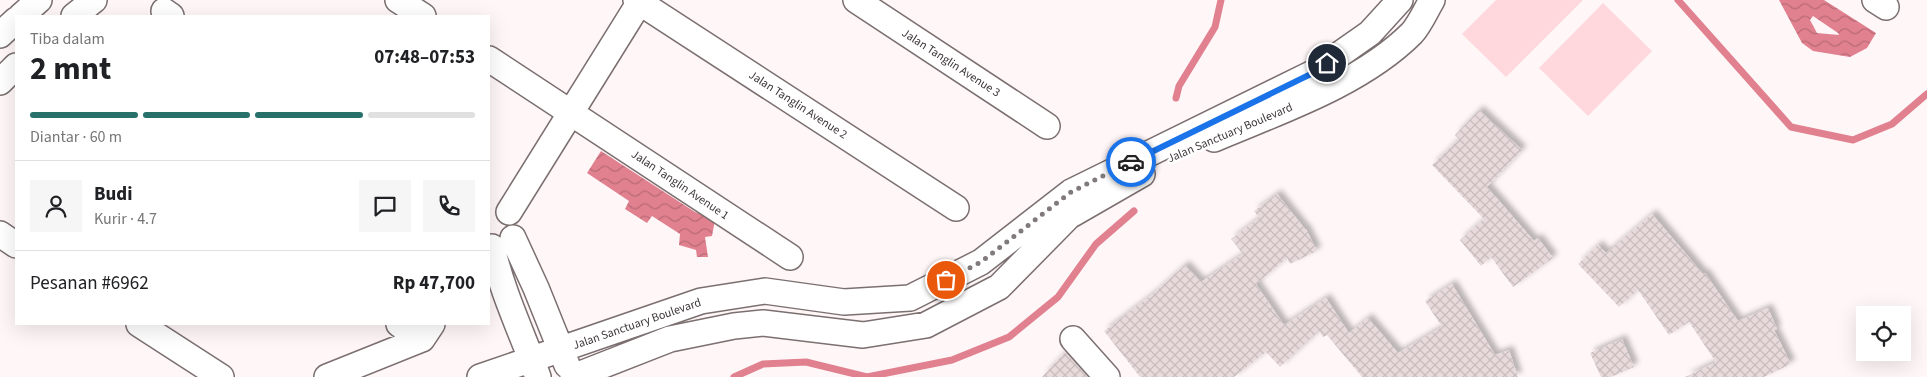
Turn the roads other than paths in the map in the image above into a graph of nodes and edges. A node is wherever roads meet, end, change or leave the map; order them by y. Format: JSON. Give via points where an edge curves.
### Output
{"nodes":[{"id":1,"x":39,"y":0,"type":"edge"},
{"id":2,"x":94,"y":0,"type":"edge"},
{"id":3,"x":398,"y":0,"type":"edge"},
{"id":4,"x":856,"y":0,"type":"edge"},
{"id":5,"x":1400,"y":0,"type":"edge"},
{"id":6,"x":1432,"y":0,"type":"edge"},
{"id":7,"x":639,"y":1,"type":"edge"},
{"id":8,"x":22,"y":15,"type":"edge"},
{"id":9,"x":75,"y":15,"type":"edge"},
{"id":10,"x":421,"y":15,"type":"edge"},
{"id":11,"x":15,"y":21,"type":"edge"},
{"id":12,"x":0,"y":35,"type":"edge"},
{"id":13,"x":490,"y":60,"type":"edge"},
{"id":14,"x":15,"y":67,"type":"edge"},
{"id":15,"x":0,"y":82,"type":"edge"},
{"id":16,"x":571,"y":112,"type":"junction"},
{"id":17,"x":1047,"y":126,"type":"dead end"},
{"id":18,"x":956,"y":208,"type":"dead end"},
{"id":19,"x":499,"y":210,"type":"edge"},
{"id":20,"x":0,"y":234,"type":"edge"},
{"id":21,"x":498,"y":243,"type":"edge"},
{"id":22,"x":15,"y":244,"type":"edge"},
{"id":23,"x":790,"y":257,"type":"dead end"},
{"id":24,"x":141,"y":325,"type":"edge"},
{"id":25,"x":403,"y":325,"type":"edge"},
{"id":26,"x":427,"y":331,"type":"edge"},
{"id":27,"x":1073,"y":339,"type":"dead end"},
{"id":28,"x":560,"y":349,"type":"junction"},
{"id":29,"x":535,"y":368,"type":"edge"},
{"id":30,"x":221,"y":377,"type":"edge"},
{"id":31,"x":327,"y":377,"type":"edge"},
{"id":32,"x":480,"y":377,"type":"edge"},
{"id":33,"x":572,"y":377,"type":"edge"},
{"id":34,"x":1107,"y":377,"type":"edge"}],
"edges":[{"from":1,"to":8,"type":"street"},
{"from":2,"to":9,"type":"street"},
{"from":3,"to":10,"type":"street"},
{"from":4,"to":17,"type":"street","name":"Jalan Tanglin Avenue 3"},
{"from":5,"to":28,"type":"street","name":"Jalan Sanctuary Boulevard","via":[[1370,33],[1313,73],[1071,192],[981,262],[910,298],[844,302],[765,291],[701,301]]},
{"from":6,"to":33,"type":"street","name":"Jalan Sanctuary Boulevard","via":[[1414,31],[1386,56],[1321,94],[1171,157],[1070,216],[999,287],[926,326],[863,335],[763,323],[734,326],[670,339]]},
{"from":7,"to":16,"type":"street"},
{"from":7,"to":18,"type":"street","name":"Jalan Tanglin Avenue 2"},
{"from":11,"to":12,"type":"street"},
{"from":13,"to":16,"type":"street","name":"Jalan Tanglin Avenue 1"},
{"from":14,"to":15,"type":"street"},
{"from":16,"to":19,"type":"street"},
{"from":16,"to":23,"type":"street","name":"Jalan Tanglin Avenue 1"},
{"from":19,"to":21,"type":"street","via":[[514,218],[516,225]]},
{"from":20,"to":22,"type":"street"},
{"from":21,"to":28,"type":"street","via":[[536,288]]},
{"from":21,"to":29,"type":"street","via":[[497,270]]},
{"from":24,"to":30,"type":"street"},
{"from":25,"to":26,"type":"street"},
{"from":26,"to":31,"type":"street"},
{"from":27,"to":34,"type":"street"},
{"from":28,"to":29,"type":"street","name":"Jalan Sanctuary Boulevard"},
{"from":28,"to":33,"type":"street"},
{"from":29,"to":32,"type":"street","name":"Jalan Sanctuary Boulevard"}]}
